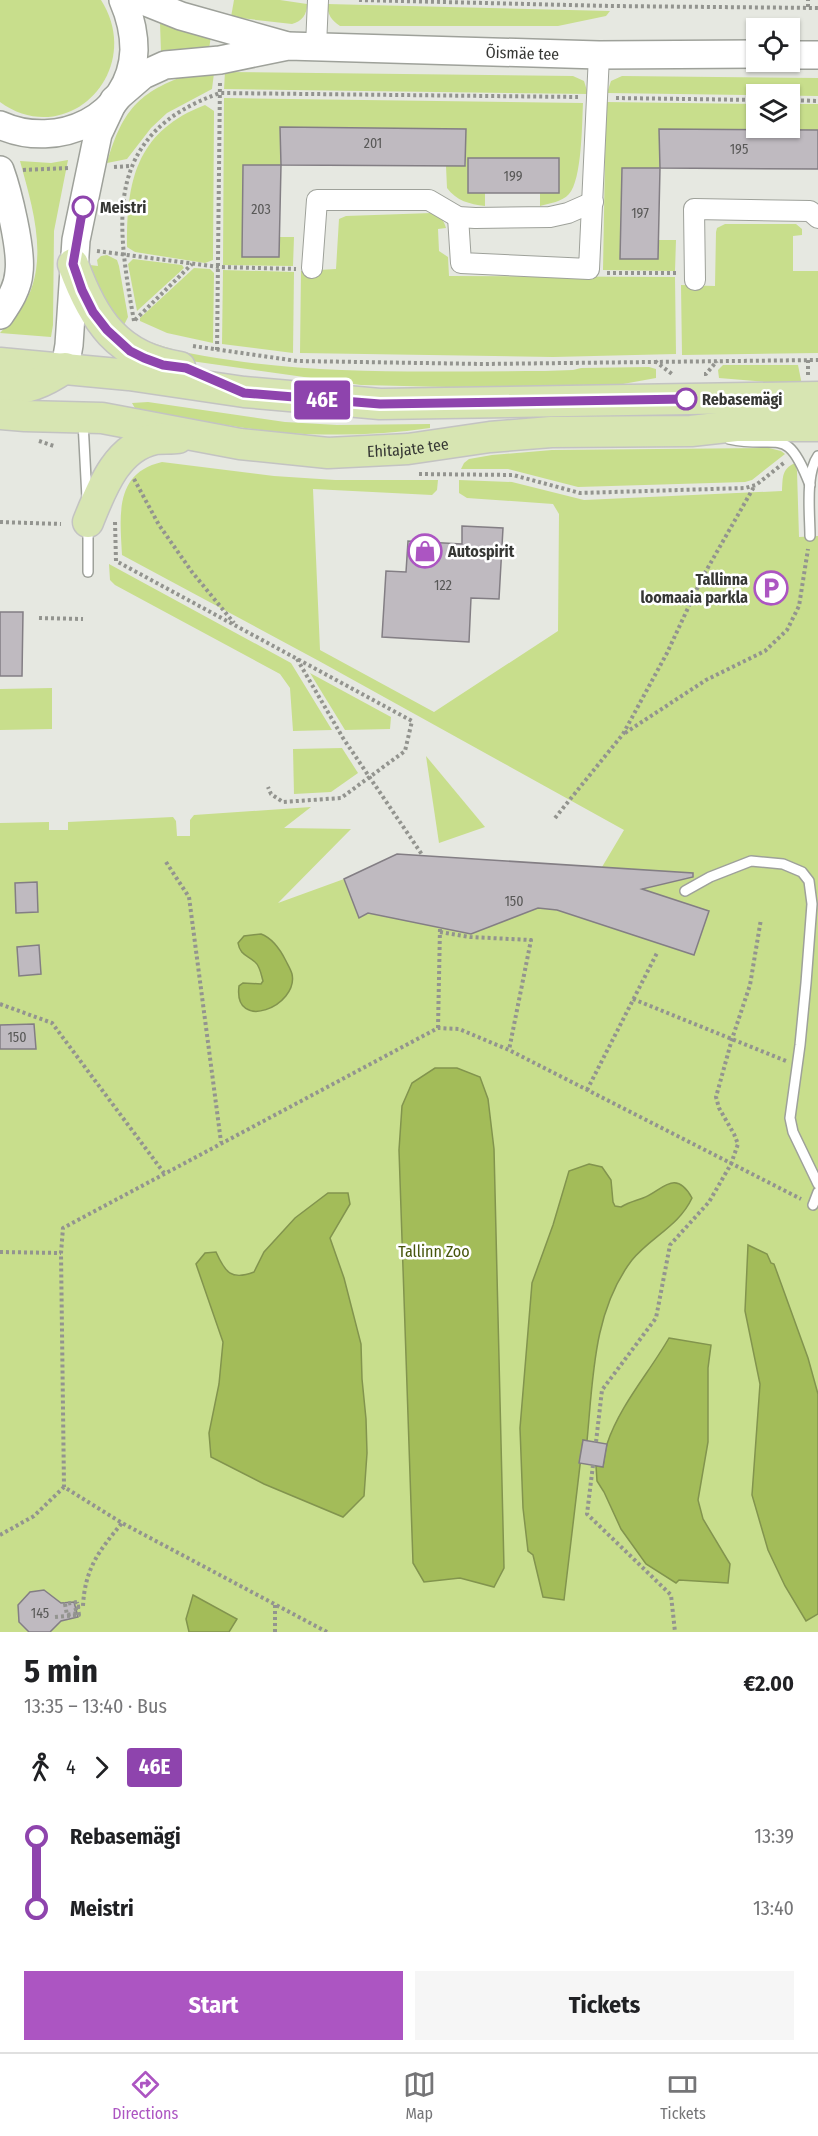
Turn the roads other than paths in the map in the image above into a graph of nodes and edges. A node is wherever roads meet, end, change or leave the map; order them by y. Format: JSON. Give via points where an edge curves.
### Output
{"nodes":[{"id":1,"x":123,"y":0,"type":"edge"},
{"id":2,"x":141,"y":0,"type":"edge"},
{"id":3,"x":318,"y":0,"type":"edge"},
{"id":4,"x":288,"y":46,"type":"junction"},
{"id":5,"x":316,"y":46,"type":"junction"},
{"id":6,"x":746,"y":54,"type":"edge"},
{"id":7,"x":599,"y":55,"type":"junction"},
{"id":8,"x":800,"y":55,"type":"edge"},
{"id":9,"x":818,"y":55,"type":"edge"},
{"id":10,"x":114,"y":100,"type":"junction"},
{"id":11,"x":0,"y":125,"type":"edge"},
{"id":12,"x":0,"y":171,"type":"edge"},
{"id":13,"x":592,"y":202,"type":"junction"},
{"id":14,"x":458,"y":217,"type":"junction"},
{"id":15,"x":818,"y":218,"type":"edge"},
{"id":16,"x":73,"y":264,"type":"junction"},
{"id":17,"x":305,"y":268,"type":"road end"},
{"id":18,"x":687,"y":280,"type":"road end"},
{"id":19,"x":0,"y":315,"type":"edge"},
{"id":20,"x":0,"y":363,"type":"edge"},
{"id":21,"x":65,"y":368,"type":"junction"},
{"id":22,"x":0,"y":391,"type":"edge"},
{"id":23,"x":244,"y":393,"type":"junction"},
{"id":24,"x":818,"y":397,"type":"edge"},
{"id":25,"x":0,"y":414,"type":"edge"},
{"id":26,"x":82,"y":416,"type":"junction"},
{"id":27,"x":818,"y":426,"type":"edge"},
{"id":28,"x":691,"y":431,"type":"junction"},
{"id":29,"x":199,"y":438,"type":"junction"},
{"id":30,"x":818,"y":456,"type":"edge"},
{"id":31,"x":810,"y":485,"type":"junction"},
{"id":32,"x":74,"y":523,"type":"junction"},
{"id":33,"x":810,"y":536,"type":"road end"},
{"id":34,"x":88,"y":572,"type":"dead end"},
{"id":35,"x":685,"y":891,"type":"dead end"},
{"id":36,"x":818,"y":1184,"type":"edge"},
{"id":37,"x":818,"y":1192,"type":"edge"},
{"id":38,"x":813,"y":1205,"type":"road end"}],
"edges":[{"from":1,"to":10,"type":"main road","via":[[130,16],[134,51],[124,85]]},
{"from":2,"to":4,"type":"main road","name":"Õismäe tee","via":[[180,16]]},
{"from":3,"to":5,"type":"street"},
{"from":4,"to":5,"type":"main road","name":"Õismäe tee"},
{"from":4,"to":10,"type":"main road","name":"Õismäe tee","via":[[220,60],[165,65],[143,75]]},
{"from":5,"to":7,"type":"main road","name":"Õismäe tee"},
{"from":6,"to":7,"type":"main road","name":"Õismäe tee"},
{"from":7,"to":13,"type":"street"},
{"from":8,"to":9,"type":"main road"},
{"from":10,"to":11,"type":"main road","via":[[93,119],[67,132],[39,135]]},
{"from":10,"to":16,"type":"main road","name":"Õismäe tee","via":[[98,134]]},
{"from":12,"to":19,"type":"main road","via":[[18,246],[19,272],[15,290]]},
{"from":13,"to":14,"type":"street","via":[[550,217]]},
{"from":13,"to":14,"type":"street","via":[[589,269],[460,264]]},
{"from":14,"to":17,"type":"street","via":[[429,200],[317,200]]},
{"from":15,"to":18,"type":"street","via":[[810,211],[694,209]]},
{"from":16,"to":21,"type":"main road","name":"Õismäe tee"},
{"from":16,"to":23,"type":"main road","via":[[93,312],[117,341],[144,358],[186,368]]},
{"from":20,"to":21,"type":"main road"},
{"from":21,"to":22,"type":"main road","via":[[45,382]]},
{"from":21,"to":23,"type":"main road"},
{"from":21,"to":26,"type":"main road"},
{"from":23,"to":24,"type":"main road","via":[[380,404]]},
{"from":23,"to":26,"type":"main road","via":[[182,399],[129,393]]},
{"from":25,"to":26,"type":"main road","name":"Ehitajate tee"},
{"from":26,"to":29,"type":"main road","name":"Ehitajate tee"},
{"from":26,"to":32,"type":"lane"},
{"from":27,"to":28,"type":"main road","name":"Ehitajate tee","via":[[736,426]]},
{"from":28,"to":29,"type":"main road","name":"Ehitajate tee","via":[[550,432],[408,449],[328,453]]},
{"from":28,"to":31,"type":"lane","via":[[739,441],[782,443],[801,461]]},
{"from":29,"to":32,"type":"main road","via":[[156,439],[126,454]]},
{"from":30,"to":31,"type":"lane"},
{"from":31,"to":33,"type":"lane"},
{"from":32,"to":34,"type":"lane"},
{"from":35,"to":36,"type":"lane","via":[[751,861],[783,864],[802,872],[809,880],[812,904],[790,1118]]},
{"from":37,"to":38,"type":"lane"}]}
